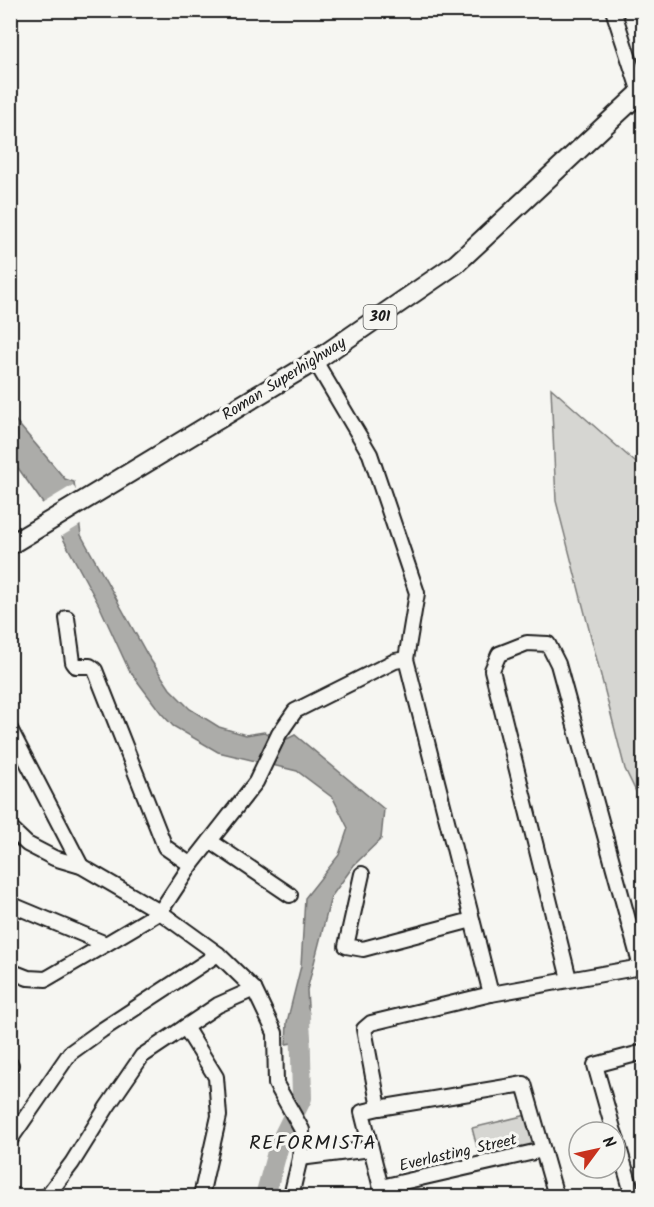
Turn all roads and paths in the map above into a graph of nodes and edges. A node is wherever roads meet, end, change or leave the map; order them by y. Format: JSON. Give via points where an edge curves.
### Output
{"nodes":[{"id":1,"x":614,"y":10,"type":"edge"},
{"id":2,"x":642,"y":95,"type":"edge"},
{"id":3,"x":315,"y":361,"type":"junction"},
{"id":4,"x":10,"y":545,"type":"edge"},
{"id":5,"x":67,"y":618,"type":"dead end"},
{"id":6,"x":406,"y":659,"type":"junction"},
{"id":7,"x":10,"y":729,"type":"edge"},
{"id":8,"x":10,"y":828,"type":"edge"},
{"id":9,"x":210,"y":841,"type":"junction"},
{"id":10,"x":191,"y":865,"type":"junction"},
{"id":11,"x":81,"y":866,"type":"junction"},
{"id":12,"x":362,"y":874,"type":"dead end"},
{"id":13,"x":290,"y":895,"type":"dead end"},
{"id":14,"x":10,"y":904,"type":"edge"},
{"id":15,"x":160,"y":912,"type":"junction"},
{"id":16,"x":472,"y":920,"type":"junction"},
{"id":17,"x":106,"y":944,"type":"junction"},
{"id":18,"x":218,"y":954,"type":"junction"},
{"id":19,"x":642,"y":970,"type":"edge"},
{"id":20,"x":10,"y":971,"type":"edge"},
{"id":21,"x":569,"y":979,"type":"junction"},
{"id":22,"x":254,"y":989,"type":"junction"},
{"id":23,"x":491,"y":994,"type":"junction"},
{"id":24,"x":185,"y":1027,"type":"junction"},
{"id":25,"x":644,"y":1052,"type":"edge"},
{"id":26,"x":379,"y":1108,"type":"junction"},
{"id":27,"x":611,"y":1120,"type":"edge"},
{"id":28,"x":10,"y":1140,"type":"edge"},
{"id":29,"x":371,"y":1149,"type":"junction"},
{"id":30,"x":543,"y":1150,"type":"junction"},
{"id":31,"x":300,"y":1158,"type":"junction"},
{"id":32,"x":627,"y":1175,"type":"edge"},
{"id":33,"x":382,"y":1192,"type":"edge"},
{"id":34,"x":47,"y":1197,"type":"edge"},
{"id":35,"x":201,"y":1197,"type":"edge"},
{"id":36,"x":291,"y":1197,"type":"edge"},
{"id":37,"x":556,"y":1197,"type":"edge"},
{"id":38,"x":629,"y":1197,"type":"edge"}],
"edges":[{"from":1,"to":2,"type":"street"},
{"from":2,"to":3,"type":"main road","name":"Roman Superhighway","number":"301","via":[[456,264]]},
{"from":3,"to":4,"type":"main road","name":"Roman Superhighway","number":"301"},
{"from":3,"to":6,"type":"street","via":[[370,454],[417,593]]},
{"from":5,"to":10,"type":"street","via":[[73,662],[95,670],[165,847]]},
{"from":6,"to":9,"type":"street","via":[[295,711],[256,782]]},
{"from":6,"to":16,"type":"street"},
{"from":7,"to":11,"type":"street"},
{"from":8,"to":11,"type":"street","via":[[27,844]]},
{"from":9,"to":10,"type":"street"},
{"from":9,"to":13,"type":"street"},
{"from":10,"to":15,"type":"street"},
{"from":11,"to":15,"type":"street"},
{"from":12,"to":16,"type":"street","via":[[346,946],[363,949]]},
{"from":14,"to":17,"type":"street"},
{"from":15,"to":17,"type":"street"},
{"from":15,"to":18,"type":"street"},
{"from":16,"to":23,"type":"street"},
{"from":17,"to":20,"type":"street","via":[[46,979]]},
{"from":18,"to":22,"type":"street"},
{"from":18,"to":28,"type":"street","via":[[70,1053]]},
{"from":19,"to":21,"type":"street"},
{"from":19,"to":21,"type":"street","via":[[558,664],[549,644],[527,643],[499,654],[492,670]]},
{"from":21,"to":23,"type":"street"},
{"from":22,"to":24,"type":"street","via":[[218,1005]]},
{"from":22,"to":31,"type":"street","via":[[275,1034],[276,1084],[302,1130]]},
{"from":23,"to":26,"type":"street","via":[[371,1023],[364,1029]]},
{"from":24,"to":34,"type":"street","via":[[142,1056]]},
{"from":24,"to":35,"type":"street","via":[[216,1077],[219,1116]]},
{"from":25,"to":27,"type":"street","via":[[595,1065]]},
{"from":26,"to":29,"type":"street","via":[[362,1112]]},
{"from":26,"to":30,"type":"street","via":[[524,1084]]},
{"from":29,"to":31,"type":"street"},
{"from":29,"to":33,"type":"street"},
{"from":30,"to":33,"type":"street","name":"Everlasting Street"},
{"from":30,"to":37,"type":"street"},
{"from":31,"to":36,"type":"street"},
{"from":32,"to":38,"type":"street"}]}
